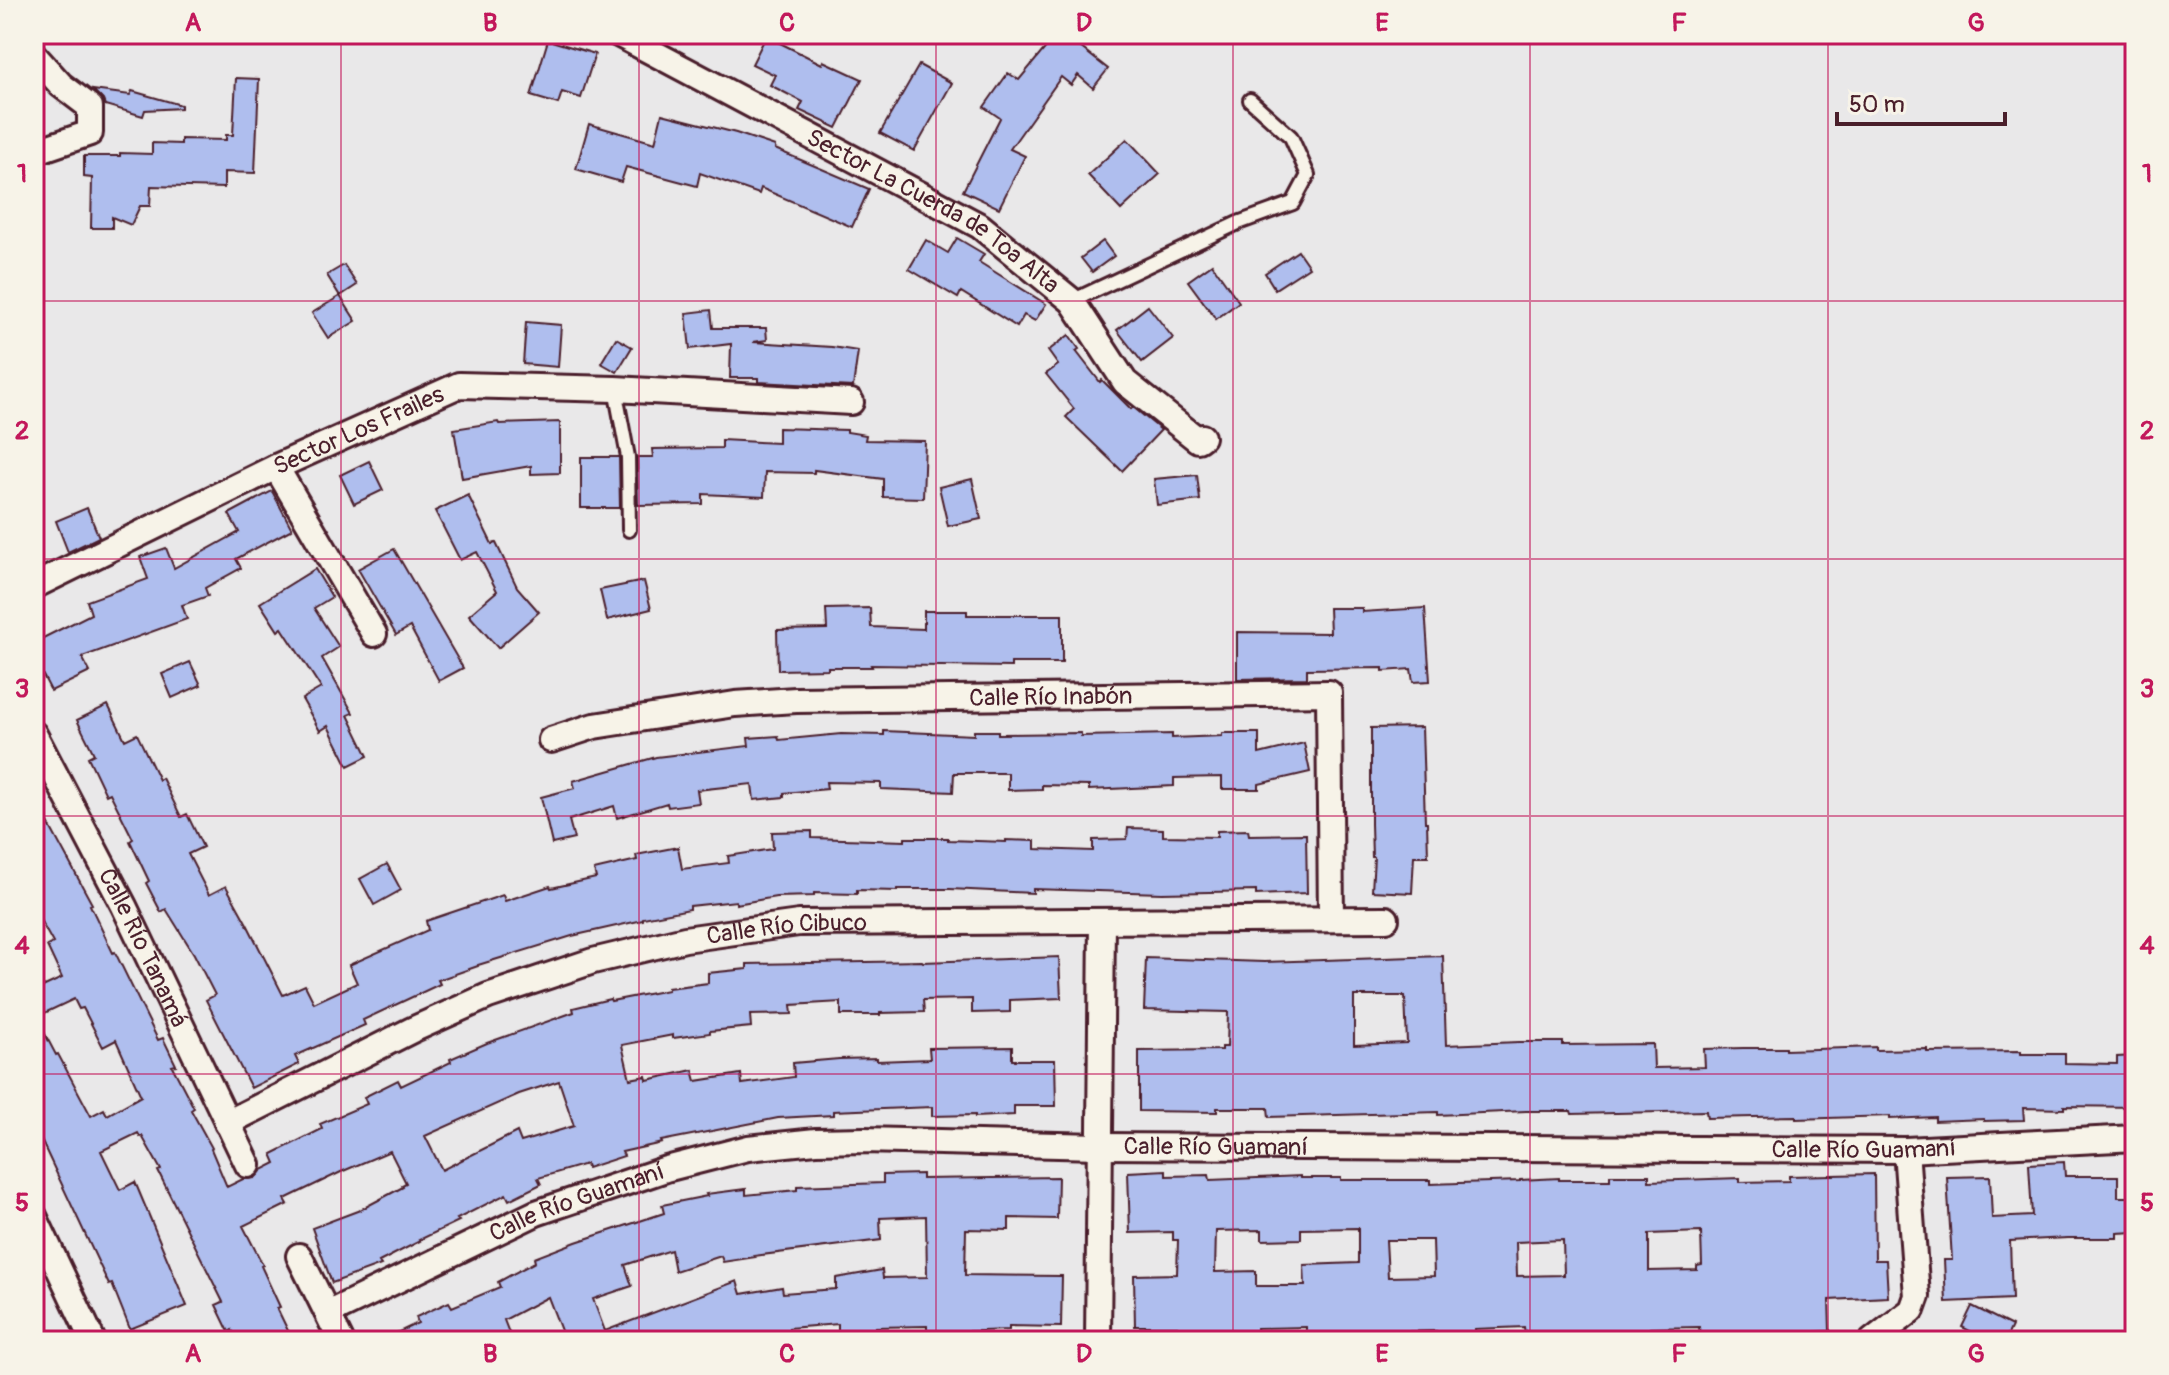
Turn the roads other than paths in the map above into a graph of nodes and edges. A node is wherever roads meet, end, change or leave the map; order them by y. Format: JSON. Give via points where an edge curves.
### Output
{"nodes":[{"id":1,"x":618,"y":34,"type":"edge"},
{"id":2,"x":34,"y":55,"type":"edge"},
{"id":3,"x":1250,"y":100,"type":"dead end"},
{"id":4,"x":34,"y":152,"type":"edge"},
{"id":5,"x":1072,"y":301,"type":"junction"},
{"id":6,"x":615,"y":389,"type":"junction"},
{"id":7,"x":851,"y":402,"type":"dead end"},
{"id":8,"x":1202,"y":437,"type":"dead end"},
{"id":9,"x":276,"y":467,"type":"junction"},
{"id":10,"x":629,"y":530,"type":"dead end"},
{"id":11,"x":34,"y":586,"type":"edge"},
{"id":12,"x":374,"y":634,"type":"dead end"},
{"id":13,"x":34,"y":734,"type":"edge"},
{"id":14,"x":551,"y":740,"type":"dead end"},
{"id":15,"x":1331,"y":919,"type":"junction"},
{"id":16,"x":1386,"y":919,"type":"dead end"},
{"id":17,"x":1102,"y":921,"type":"junction"},
{"id":18,"x":227,"y":1123,"type":"junction"},
{"id":19,"x":2135,"y":1138,"type":"edge"},
{"id":20,"x":1099,"y":1146,"type":"junction"},
{"id":21,"x":1906,"y":1150,"type":"junction"},
{"id":22,"x":248,"y":1165,"type":"dead end"},
{"id":23,"x":34,"y":1216,"type":"edge"},
{"id":24,"x":299,"y":1256,"type":"dead end"},
{"id":25,"x":329,"y":1313,"type":"junction"},
{"id":26,"x":93,"y":1341,"type":"edge"},
{"id":27,"x":341,"y":1341,"type":"edge"},
{"id":28,"x":1098,"y":1341,"type":"edge"},
{"id":29,"x":1872,"y":1341,"type":"edge"}],
"edges":[{"from":1,"to":5,"type":"street","name":"Sector La Cuerda de Toa Alta","via":[[980,226]]},
{"from":2,"to":4,"type":"street","via":[[90,107],[90,133]]},
{"from":3,"to":5,"type":"lane","via":[[1291,137],[1308,175],[1293,203],[1238,223]]},
{"from":5,"to":8,"type":"street","name":"Sector La Cuerda de Toa Alta","via":[[1125,382],[1198,440]]},
{"from":6,"to":7,"type":"street","name":"Sector Los Frailes"},
{"from":6,"to":9,"type":"street","name":"Sector Los Frailes","via":[[459,385]]},
{"from":6,"to":10,"type":"lane","via":[[628,457]]},
{"from":9,"to":11,"type":"street","name":"Sector Los Frailes"},
{"from":9,"to":12,"type":"street"},
{"from":13,"to":18,"type":"street","name":"Calle Río Tanamá","via":[[124,906]]},
{"from":14,"to":15,"type":"street","name":"Calle Río Inabón","via":[[594,726],[796,700],[1329,693]]},
{"from":15,"to":16,"type":"street","name":"Calle Río Cibuco"},
{"from":15,"to":17,"type":"street","name":"Calle Río Cibuco"},
{"from":17,"to":18,"type":"street","name":"Calle Río Cibuco","via":[[799,923],[685,939],[593,961],[488,996]]},
{"from":17,"to":20,"type":"street"},
{"from":18,"to":22,"type":"street","name":"Calle Río Tanamá"},
{"from":19,"to":21,"type":"street","name":"Calle Río Guamaní"},
{"from":20,"to":21,"type":"street","name":"Calle Río Guamaní"},
{"from":20,"to":25,"type":"street","name":"Calle Río Guamaní","via":[[864,1140],[748,1148],[536,1213]]},
{"from":20,"to":28,"type":"street"},
{"from":21,"to":29,"type":"street","via":[[1917,1296],[1912,1310]]},
{"from":23,"to":26,"type":"street"},
{"from":24,"to":25,"type":"street"},
{"from":25,"to":27,"type":"street"}]}
